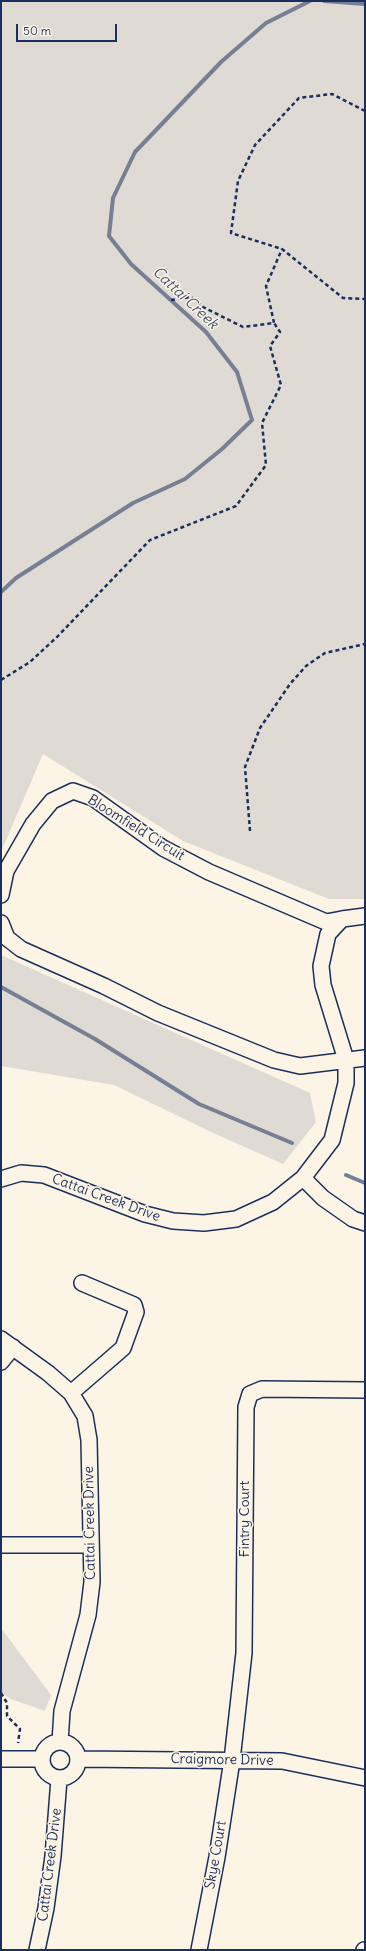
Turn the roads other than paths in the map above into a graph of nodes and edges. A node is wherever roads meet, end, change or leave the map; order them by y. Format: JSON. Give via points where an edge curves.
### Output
{"nodes":[{"id":1,"x":1,"y":895,"type":"edge"},
{"id":2,"x":365,"y":916,"type":"edge"},
{"id":3,"x":342,"y":919,"type":"junction"},
{"id":4,"x":1,"y":923,"type":"edge"},
{"id":5,"x":365,"y":1058,"type":"edge"},
{"id":6,"x":346,"y":1060,"type":"junction"},
{"id":7,"x":303,"y":1178,"type":"junction"},
{"id":8,"x":1,"y":1179,"type":"edge"},
{"id":9,"x":365,"y":1223,"type":"edge"},
{"id":10,"x":82,"y":1283,"type":"dead end"},
{"id":11,"x":7,"y":1343,"type":"edge"},
{"id":12,"x":1,"y":1362,"type":"edge"},
{"id":13,"x":365,"y":1390,"type":"edge"},
{"id":14,"x":71,"y":1393,"type":"junction"},
{"id":15,"x":1,"y":1545,"type":"edge"},
{"id":16,"x":91,"y":1545,"type":"junction"},
{"id":17,"x":60,"y":1742,"type":"junction"},
{"id":18,"x":1,"y":1759,"type":"edge"},
{"id":19,"x":42,"y":1759,"type":"junction"},
{"id":20,"x":78,"y":1759,"type":"junction"},
{"id":21,"x":232,"y":1760,"type":"junction"},
{"id":22,"x":365,"y":1778,"type":"edge"},
{"id":23,"x":59,"y":1779,"type":"junction"},
{"id":24,"x":37,"y":1950,"type":"edge"},
{"id":25,"x":199,"y":1950,"type":"edge"}],
"edges":[{"from":1,"to":3,"type":"street","name":"Bloomfield Circuit","via":[[6,871],[33,824],[52,801],[73,790],[93,798],[163,848],[209,872],[326,922]]},
{"from":2,"to":3,"type":"street"},
{"from":3,"to":6,"type":"street","name":"Cattai Creek Drive","via":[[328,934],[321,966],[323,985]]},
{"from":4,"to":6,"type":"street","via":[[7,938],[21,949],[198,1030],[274,1060],[300,1066]]},
{"from":5,"to":6,"type":"street"},
{"from":6,"to":7,"type":"street","name":"Cattai Creek Drive","via":[[346,1083],[332,1140]]},
{"from":7,"to":8,"type":"street","name":"Cattai Creek Drive","via":[[266,1205],[236,1219],[204,1223],[173,1221],[145,1214],[44,1175],[21,1173]]},
{"from":7,"to":9,"type":"street","via":[[323,1198],[353,1219]]},
{"from":10,"to":14,"type":"street","via":[[134,1305],[136,1312],[123,1348]]},
{"from":11,"to":12,"type":"street"},
{"from":11,"to":14,"type":"street","name":"Cattai Creek Drive"},
{"from":13,"to":21,"type":"street","name":"Fintry Court","via":[[262,1389],[250,1394],[246,1407],[244,1653]]},
{"from":14,"to":16,"type":"street","name":"Cattai Creek Drive","via":[[85,1416],[89,1440]]},
{"from":15,"to":16,"type":"street"},
{"from":16,"to":17,"type":"street","name":"Cattai Creek Drive","via":[[92,1582],[88,1615],[62,1711]]},
{"from":17,"to":19,"type":"street","via":[[49,1746],[44,1751]]},
{"from":17,"to":20,"type":"street","via":[[70,1745]]},
{"from":18,"to":19,"type":"street"},
{"from":19,"to":23,"type":"street","via":[[46,1772]]},
{"from":20,"to":21,"type":"street","name":"Craigmore Drive"},
{"from":20,"to":23,"type":"street","via":[[75,1771],[70,1776]]},
{"from":21,"to":22,"type":"street","name":"Craigmore Drive","via":[[282,1761]]},
{"from":21,"to":25,"type":"street","name":"Skye Court"},
{"from":23,"to":24,"type":"street","name":"Cattai Creek Drive","via":[[53,1856]]}]}
